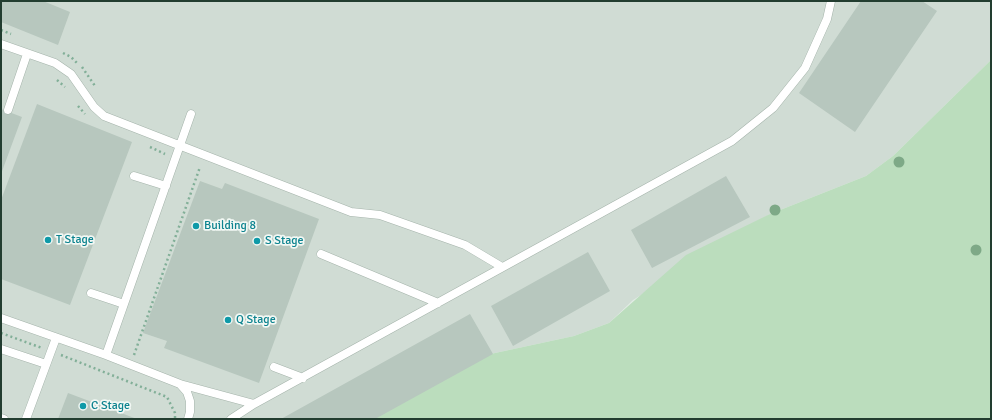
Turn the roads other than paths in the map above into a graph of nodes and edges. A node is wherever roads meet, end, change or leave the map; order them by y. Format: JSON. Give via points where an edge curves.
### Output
{"nodes":[{"id":1,"x":831,"y":1,"type":"edge"},
{"id":2,"x":1,"y":44,"type":"edge"},
{"id":3,"x":27,"y":54,"type":"junction"},
{"id":4,"x":8,"y":110,"type":"dead end"},
{"id":5,"x":191,"y":114,"type":"dead end"},
{"id":6,"x":180,"y":147,"type":"junction"},
{"id":7,"x":134,"y":176,"type":"dead end"},
{"id":8,"x":166,"y":186,"type":"junction"},
{"id":9,"x":321,"y":254,"type":"dead end"},
{"id":10,"x":502,"y":267,"type":"junction"},
{"id":11,"x":91,"y":293,"type":"dead end"},
{"id":12,"x":438,"y":303,"type":"junction"},
{"id":13,"x":124,"y":304,"type":"junction"},
{"id":14,"x":2,"y":318,"type":"edge"},
{"id":15,"x":56,"y":338,"type":"junction"},
{"id":16,"x":1,"y":349,"type":"edge"},
{"id":17,"x":106,"y":355,"type":"junction"},
{"id":18,"x":46,"y":364,"type":"junction"},
{"id":19,"x":274,"y":367,"type":"dead end"},
{"id":20,"x":303,"y":378,"type":"junction"},
{"id":21,"x":180,"y":384,"type":"junction"},
{"id":22,"x":254,"y":404,"type":"junction"},
{"id":23,"x":26,"y":419,"type":"edge"},
{"id":24,"x":188,"y":419,"type":"edge"},
{"id":25,"x":231,"y":419,"type":"edge"}],
"edges":[{"from":1,"to":10,"type":"lane","via":[[827,20],[805,68],[767,113],[732,141]]},
{"from":2,"to":3,"type":"lane"},
{"from":3,"to":4,"type":"lane"},
{"from":3,"to":6,"type":"lane","via":[[54,63],[71,74],[94,108],[104,116]]},
{"from":5,"to":6,"type":"lane"},
{"from":6,"to":8,"type":"lane"},
{"from":6,"to":10,"type":"lane","via":[[351,212],[380,215],[465,245]]},
{"from":7,"to":8,"type":"lane"},
{"from":8,"to":13,"type":"lane"},
{"from":9,"to":12,"type":"lane"},
{"from":10,"to":12,"type":"lane"},
{"from":11,"to":13,"type":"lane"},
{"from":12,"to":20,"type":"lane"},
{"from":13,"to":17,"type":"lane"},
{"from":14,"to":15,"type":"lane"},
{"from":15,"to":17,"type":"lane"},
{"from":15,"to":18,"type":"lane"},
{"from":16,"to":18,"type":"lane"},
{"from":17,"to":21,"type":"lane"},
{"from":18,"to":23,"type":"lane"},
{"from":19,"to":20,"type":"lane"},
{"from":20,"to":22,"type":"lane"},
{"from":21,"to":22,"type":"lane"},
{"from":21,"to":24,"type":"lane","via":[[190,401]]},
{"from":22,"to":25,"type":"lane"}]}
